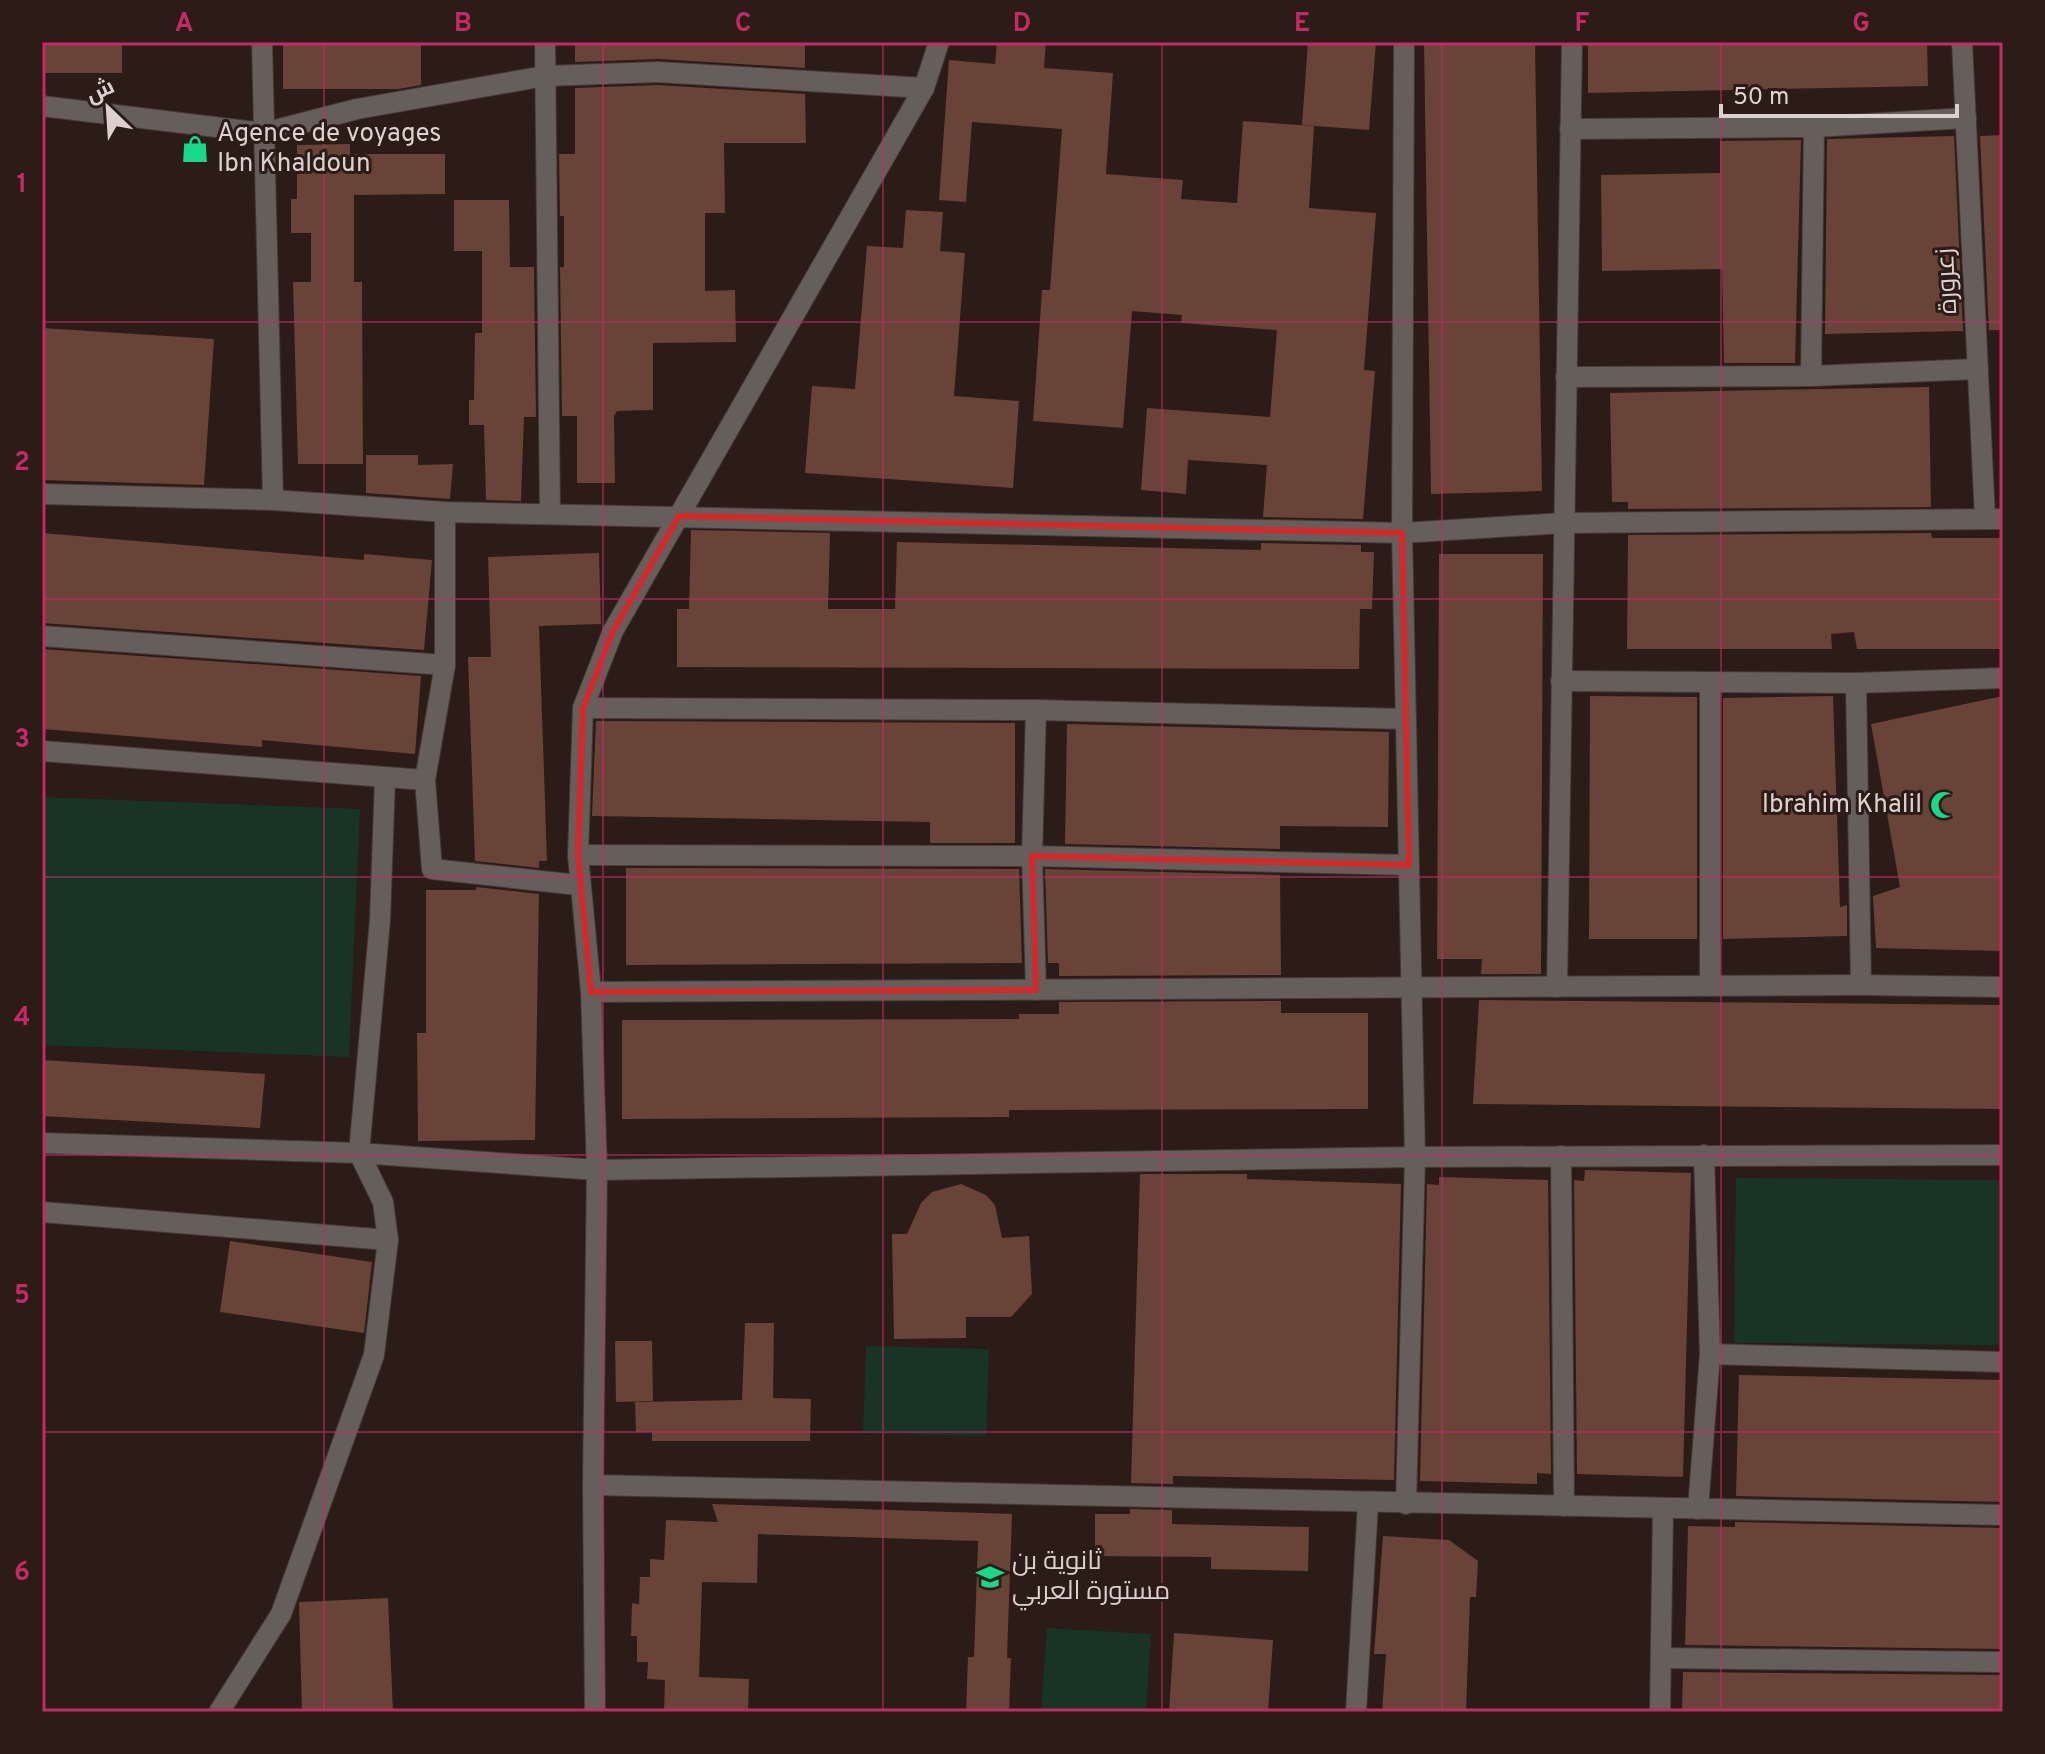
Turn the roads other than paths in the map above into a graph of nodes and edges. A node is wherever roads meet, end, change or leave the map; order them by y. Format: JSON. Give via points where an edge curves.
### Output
{"nodes":[{"id":1,"x":262,"y":42,"type":"edge"},
{"id":2,"x":545,"y":42,"type":"edge"},
{"id":3,"x":939,"y":42,"type":"edge"},
{"id":4,"x":1404,"y":42,"type":"edge"},
{"id":5,"x":1572,"y":42,"type":"edge"},
{"id":6,"x":1962,"y":42,"type":"edge"},
{"id":7,"x":545,"y":76,"type":"junction"},
{"id":8,"x":924,"y":88,"type":"junction"},
{"id":9,"x":42,"y":106,"type":"edge"},
{"id":10,"x":1966,"y":118,"type":"junction"},
{"id":11,"x":1814,"y":127,"type":"junction"},
{"id":12,"x":1570,"y":129,"type":"junction"},
{"id":13,"x":264,"y":133,"type":"junction"},
{"id":14,"x":1978,"y":369,"type":"junction"},
{"id":15,"x":1811,"y":376,"type":"junction"},
{"id":16,"x":1566,"y":377,"type":"junction"},
{"id":17,"x":42,"y":494,"type":"edge"},
{"id":18,"x":273,"y":500,"type":"junction"},
{"id":19,"x":445,"y":512,"type":"junction"},
{"id":20,"x":550,"y":514,"type":"junction"},
{"id":21,"x":679,"y":516,"type":"junction"},
{"id":22,"x":1994,"y":519,"type":"edge"},
{"id":23,"x":1563,"y":523,"type":"junction"},
{"id":24,"x":1402,"y":533,"type":"junction"},
{"id":25,"x":42,"y":636,"type":"edge"},
{"id":26,"x":445,"y":665,"type":"junction"},
{"id":27,"x":2003,"y":678,"type":"edge"},
{"id":28,"x":1561,"y":681,"type":"junction"},
{"id":29,"x":1710,"y":682,"type":"junction"},
{"id":30,"x":1856,"y":683,"type":"junction"},
{"id":31,"x":583,"y":708,"type":"junction"},
{"id":32,"x":1036,"y":710,"type":"junction"},
{"id":33,"x":1406,"y":719,"type":"junction"},
{"id":34,"x":42,"y":751,"type":"edge"},
{"id":35,"x":385,"y":778,"type":"junction"},
{"id":36,"x":425,"y":780,"type":"junction"},
{"id":37,"x":578,"y":855,"type":"junction"},
{"id":38,"x":1032,"y":856,"type":"junction"},
{"id":39,"x":1409,"y":865,"type":"junction"},
{"id":40,"x":578,"y":885,"type":"junction"},
{"id":41,"x":1861,"y":985,"type":"junction"},
{"id":42,"x":1710,"y":986,"type":"junction"},
{"id":43,"x":1557,"y":987,"type":"junction"},
{"id":44,"x":2003,"y":987,"type":"edge"},
{"id":45,"x":1413,"y":988,"type":"junction"},
{"id":46,"x":1036,"y":990,"type":"junction"},
{"id":47,"x":591,"y":992,"type":"junction"},
{"id":48,"x":42,"y":1143,"type":"edge"},
{"id":49,"x":359,"y":1153,"type":"junction"},
{"id":50,"x":1704,"y":1155,"type":"junction"},
{"id":51,"x":2003,"y":1155,"type":"edge"},
{"id":52,"x":1561,"y":1156,"type":"junction"},
{"id":53,"x":1415,"y":1157,"type":"junction"},
{"id":54,"x":597,"y":1170,"type":"junction"},
{"id":55,"x":42,"y":1212,"type":"edge"},
{"id":56,"x":388,"y":1240,"type":"junction"},
{"id":57,"x":1710,"y":1354,"type":"junction"},
{"id":58,"x":2003,"y":1362,"type":"edge"},
{"id":59,"x":593,"y":1485,"type":"junction"},
{"id":60,"x":1368,"y":1503,"type":"junction"},
{"id":61,"x":1406,"y":1504,"type":"junction"},
{"id":62,"x":1564,"y":1506,"type":"junction"},
{"id":63,"x":1663,"y":1509,"type":"junction"},
{"id":64,"x":1698,"y":1509,"type":"junction"},
{"id":65,"x":2003,"y":1515,"type":"edge"},
{"id":66,"x":1662,"y":1658,"type":"junction"},
{"id":67,"x":2003,"y":1662,"type":"edge"},
{"id":68,"x":219,"y":1712,"type":"edge"},
{"id":69,"x":595,"y":1712,"type":"edge"},
{"id":70,"x":1356,"y":1712,"type":"edge"},
{"id":71,"x":1660,"y":1712,"type":"edge"}],
"edges":[{"from":1,"to":13,"type":"street"},
{"from":2,"to":7,"type":"street"},
{"from":3,"to":8,"type":"street"},
{"from":4,"to":24,"type":"street"},
{"from":5,"to":12,"type":"street"},
{"from":6,"to":10,"type":"street","name":"زعرورة"},
{"from":7,"to":8,"type":"street","via":[[658,72]]},
{"from":7,"to":13,"type":"street","via":[[357,109]]},
{"from":7,"to":20,"type":"street"},
{"from":8,"to":21,"type":"street"},
{"from":9,"to":13,"type":"street"},
{"from":10,"to":11,"type":"street"},
{"from":10,"to":14,"type":"street","name":"زعرورة"},
{"from":11,"to":12,"type":"street"},
{"from":11,"to":15,"type":"street"},
{"from":12,"to":16,"type":"street"},
{"from":13,"to":18,"type":"street"},
{"from":14,"to":15,"type":"street"},
{"from":14,"to":22,"type":"street","name":"زعرورة"},
{"from":15,"to":16,"type":"street"},
{"from":16,"to":23,"type":"street"},
{"from":17,"to":18,"type":"street"},
{"from":18,"to":19,"type":"street"},
{"from":19,"to":20,"type":"street"},
{"from":19,"to":26,"type":"street"},
{"from":20,"to":21,"type":"street"},
{"from":21,"to":24,"type":"street"},
{"from":21,"to":31,"type":"street","via":[[613,631]]},
{"from":22,"to":23,"type":"street"},
{"from":23,"to":24,"type":"street"},
{"from":23,"to":28,"type":"street"},
{"from":24,"to":33,"type":"street"},
{"from":25,"to":26,"type":"street"},
{"from":26,"to":36,"type":"street"},
{"from":27,"to":30,"type":"street"},
{"from":28,"to":29,"type":"street"},
{"from":28,"to":43,"type":"street"},
{"from":29,"to":30,"type":"street"},
{"from":29,"to":42,"type":"street"},
{"from":30,"to":41,"type":"street"},
{"from":31,"to":32,"type":"street"},
{"from":31,"to":37,"type":"street"},
{"from":32,"to":33,"type":"street"},
{"from":32,"to":38,"type":"street"},
{"from":33,"to":39,"type":"street"},
{"from":34,"to":35,"type":"street"},
{"from":35,"to":36,"type":"street"},
{"from":35,"to":49,"type":"street","via":[[380,920]]},
{"from":36,"to":40,"type":"street","via":[[432,869]]},
{"from":37,"to":38,"type":"street"},
{"from":37,"to":40,"type":"street"},
{"from":38,"to":39,"type":"street"},
{"from":38,"to":46,"type":"street"},
{"from":39,"to":45,"type":"street"},
{"from":40,"to":47,"type":"street"},
{"from":41,"to":42,"type":"street"},
{"from":41,"to":44,"type":"street"},
{"from":42,"to":43,"type":"street"},
{"from":43,"to":45,"type":"street"},
{"from":45,"to":46,"type":"street"},
{"from":45,"to":53,"type":"street"},
{"from":46,"to":47,"type":"street"},
{"from":47,"to":54,"type":"street"},
{"from":48,"to":49,"type":"street"},
{"from":49,"to":54,"type":"street"},
{"from":49,"to":56,"type":"street","via":[[383,1202]]},
{"from":50,"to":51,"type":"street"},
{"from":50,"to":52,"type":"street"},
{"from":50,"to":57,"type":"street"},
{"from":52,"to":53,"type":"street"},
{"from":52,"to":62,"type":"street"},
{"from":53,"to":54,"type":"street"},
{"from":53,"to":61,"type":"street"},
{"from":54,"to":59,"type":"street"},
{"from":55,"to":56,"type":"street"},
{"from":56,"to":68,"type":"street","via":[[374,1355],[287,1600]]},
{"from":57,"to":58,"type":"street"},
{"from":57,"to":64,"type":"street"},
{"from":59,"to":60,"type":"street"},
{"from":59,"to":69,"type":"street"},
{"from":60,"to":61,"type":"street"},
{"from":60,"to":70,"type":"street"},
{"from":61,"to":62,"type":"street"},
{"from":62,"to":63,"type":"street"},
{"from":63,"to":64,"type":"street"},
{"from":63,"to":66,"type":"street"},
{"from":64,"to":65,"type":"street"},
{"from":66,"to":67,"type":"street"},
{"from":66,"to":71,"type":"street"}]}
